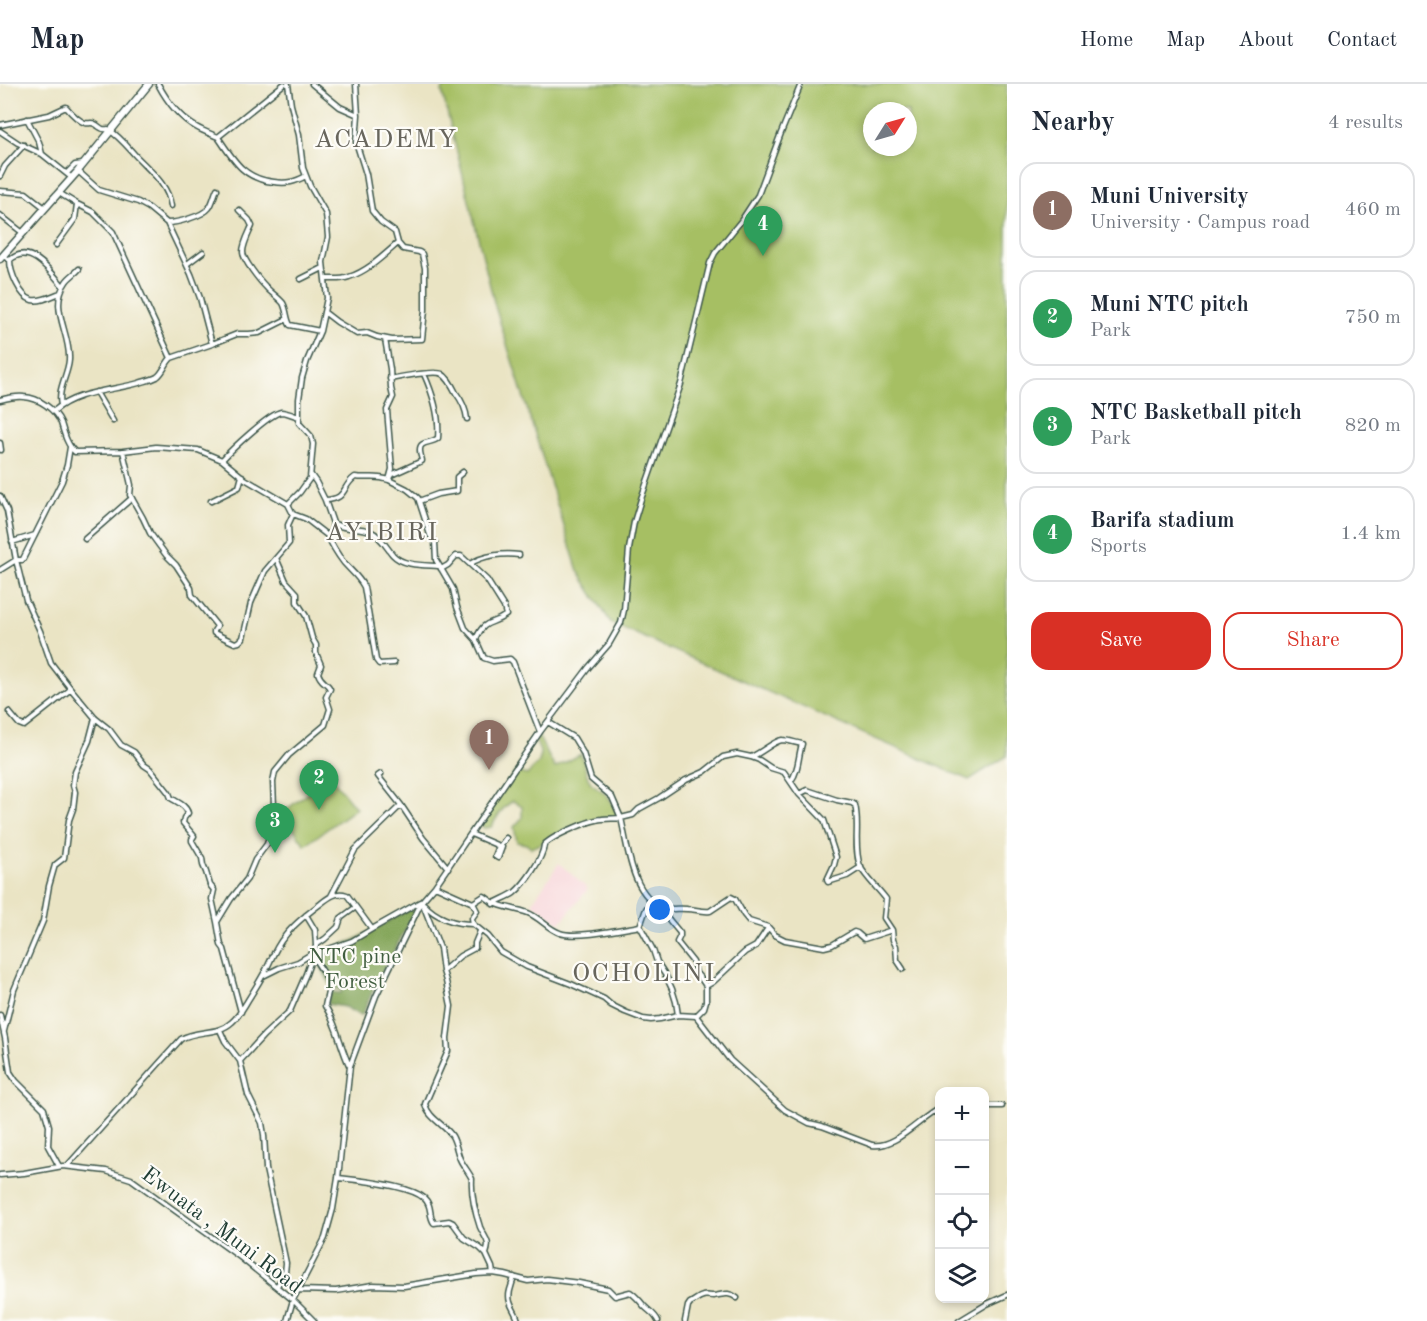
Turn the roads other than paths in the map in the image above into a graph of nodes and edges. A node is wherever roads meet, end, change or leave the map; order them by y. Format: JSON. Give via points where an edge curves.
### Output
{"nodes":[{"id":1,"x":148,"y":84,"type":"edge"},
{"id":2,"x":158,"y":84,"type":"edge"},
{"id":3,"x":286,"y":84,"type":"edge"},
{"id":4,"x":312,"y":84,"type":"edge"},
{"id":5,"x":356,"y":84,"type":"edge"},
{"id":6,"x":801,"y":84,"type":"edge"},
{"id":7,"x":358,"y":115,"type":"junction"},
{"id":8,"x":27,"y":119,"type":"junction"},
{"id":9,"x":0,"y":125,"type":"edge"},
{"id":10,"x":0,"y":131,"type":"edge"},
{"id":11,"x":111,"y":131,"type":"junction"},
{"id":12,"x":219,"y":137,"type":"junction"},
{"id":13,"x":24,"y":145,"type":"junction"},
{"id":14,"x":42,"y":154,"type":"junction"},
{"id":15,"x":84,"y":164,"type":"junction"},
{"id":16,"x":78,"y":171,"type":"junction"},
{"id":17,"x":0,"y":176,"type":"edge"},
{"id":18,"x":69,"y":176,"type":"junction"},
{"id":19,"x":306,"y":177,"type":"junction"},
{"id":20,"x":217,"y":189,"type":"dead end"},
{"id":21,"x":0,"y":191,"type":"edge"},
{"id":22,"x":59,"y":193,"type":"junction"},
{"id":23,"x":77,"y":204,"type":"junction"},
{"id":24,"x":171,"y":206,"type":"dead end"},
{"id":25,"x":46,"y":208,"type":"junction"},
{"id":26,"x":239,"y":210,"type":"dead end"},
{"id":27,"x":0,"y":215,"type":"edge"},
{"id":28,"x":167,"y":223,"type":"junction"},
{"id":29,"x":23,"y":233,"type":"junction"},
{"id":30,"x":398,"y":243,"type":"junction"},
{"id":31,"x":56,"y":245,"type":"dead end"},
{"id":32,"x":203,"y":252,"type":"dead end"},
{"id":33,"x":1,"y":258,"type":"edge"},
{"id":34,"x":10,"y":260,"type":"junction"},
{"id":35,"x":187,"y":264,"type":"junction"},
{"id":36,"x":323,"y":268,"type":"junction"},
{"id":37,"x":79,"y":269,"type":"dead end"},
{"id":38,"x":301,"y":279,"type":"dead end"},
{"id":39,"x":325,"y":279,"type":"junction"},
{"id":40,"x":63,"y":286,"type":"junction"},
{"id":41,"x":61,"y":292,"type":"junction"},
{"id":42,"x":324,"y":312,"type":"junction"},
{"id":43,"x":287,"y":319,"type":"junction"},
{"id":44,"x":320,"y":331,"type":"junction"},
{"id":45,"x":385,"y":339,"type":"junction"},
{"id":46,"x":212,"y":344,"type":"junction"},
{"id":47,"x":171,"y":358,"type":"junction"},
{"id":48,"x":424,"y":374,"type":"junction"},
{"id":49,"x":390,"y":379,"type":"junction"},
{"id":50,"x":96,"y":392,"type":"junction"},
{"id":51,"x":0,"y":400,"type":"edge"},
{"id":52,"x":61,"y":405,"type":"junction"},
{"id":53,"x":54,"y":411,"type":"junction"},
{"id":54,"x":299,"y":417,"type":"junction"},
{"id":55,"x":467,"y":419,"type":"dead end"},
{"id":56,"x":113,"y":421,"type":"dead end"},
{"id":57,"x":0,"y":443,"type":"edge"},
{"id":58,"x":70,"y":447,"type":"junction"},
{"id":59,"x":1,"y":450,"type":"edge"},
{"id":60,"x":123,"y":451,"type":"junction"},
{"id":61,"x":222,"y":460,"type":"junction"},
{"id":62,"x":463,"y":472,"type":"dead end"},
{"id":63,"x":311,"y":475,"type":"junction"},
{"id":64,"x":242,"y":476,"type":"junction"},
{"id":65,"x":390,"y":478,"type":"junction"},
{"id":66,"x":0,"y":496,"type":"edge"},
{"id":67,"x":132,"y":498,"type":"junction"},
{"id":68,"x":325,"y":500,"type":"junction"},
{"id":69,"x":211,"y":501,"type":"dead end"},
{"id":70,"x":419,"y":501,"type":"junction"},
{"id":71,"x":288,"y":504,"type":"junction"},
{"id":72,"x":293,"y":514,"type":"junction"},
{"id":73,"x":333,"y":523,"type":"junction"},
{"id":74,"x":35,"y":535,"type":"junction"},
{"id":75,"x":328,"y":536,"type":"junction"},
{"id":76,"x":85,"y":539,"type":"dead end"},
{"id":77,"x":12,"y":542,"type":"junction"},
{"id":78,"x":519,"y":555,"type":"dead end"},
{"id":79,"x":276,"y":558,"type":"junction"},
{"id":80,"x":16,"y":560,"type":"junction"},
{"id":81,"x":470,"y":564,"type":"junction"},
{"id":82,"x":440,"y":568,"type":"junction"},
{"id":83,"x":0,"y":570,"type":"edge"},
{"id":84,"x":476,"y":640,"type":"junction"},
{"id":85,"x":394,"y":663,"type":"dead end"},
{"id":86,"x":71,"y":689,"type":"junction"},
{"id":87,"x":9,"y":712,"type":"dead end"},
{"id":88,"x":95,"y":718,"type":"junction"},
{"id":89,"x":548,"y":722,"type":"junction"},
{"id":90,"x":540,"y":732,"type":"junction"},
{"id":91,"x":751,"y":757,"type":"junction"},
{"id":92,"x":381,"y":774,"type":"dead end"},
{"id":93,"x":791,"y":781,"type":"junction"},
{"id":94,"x":799,"y":794,"type":"junction"},
{"id":95,"x":400,"y":806,"type":"dead end"},
{"id":96,"x":621,"y":818,"type":"junction"},
{"id":97,"x":471,"y":834,"type":"junction"},
{"id":98,"x":506,"y":838,"type":"dead end"},
{"id":99,"x":861,"y":867,"type":"junction"},
{"id":100,"x":448,"y":868,"type":"junction"},
{"id":101,"x":435,"y":886,"type":"junction"},
{"id":102,"x":330,"y":897,"type":"junction"},
{"id":103,"x":422,"y":901,"type":"junction"},
{"id":104,"x":651,"y":901,"type":"junction"},
{"id":105,"x":473,"y":903,"type":"junction"},
{"id":106,"x":493,"y":904,"type":"junction"},
{"id":107,"x":656,"y":904,"type":"junction"},
{"id":108,"x":356,"y":907,"type":"junction"},
{"id":109,"x":306,"y":915,"type":"junction"},
{"id":110,"x":217,"y":922,"type":"junction"},
{"id":111,"x":473,"y":924,"type":"junction"},
{"id":112,"x":640,"y":926,"type":"junction"},
{"id":113,"x":768,"y":927,"type":"junction"},
{"id":114,"x":372,"y":929,"type":"junction"},
{"id":115,"x":892,"y":930,"type":"junction"},
{"id":116,"x":480,"y":931,"type":"junction"},
{"id":117,"x":316,"y":946,"type":"junction"},
{"id":118,"x":313,"y":953,"type":"junction"},
{"id":119,"x":903,"y":969,"type":"dead end"},
{"id":120,"x":443,"y":971,"type":"junction"},
{"id":121,"x":262,"y":976,"type":"junction"},
{"id":122,"x":706,"y":986,"type":"junction"},
{"id":123,"x":241,"y":1012,"type":"junction"},
{"id":124,"x":0,"y":1015,"type":"edge"},
{"id":125,"x":678,"y":1015,"type":"junction"},
{"id":126,"x":696,"y":1016,"type":"junction"},
{"id":127,"x":220,"y":1030,"type":"junction"},
{"id":128,"x":4,"y":1031,"type":"junction"},
{"id":129,"x":240,"y":1061,"type":"junction"},
{"id":130,"x":350,"y":1066,"type":"junction"},
{"id":131,"x":989,"y":1106,"type":"edge"},
{"id":132,"x":1002,"y":1106,"type":"dead end"},
{"id":133,"x":935,"y":1111,"type":"edge"},
{"id":134,"x":59,"y":1166,"type":"junction"},
{"id":135,"x":67,"y":1166,"type":"junction"},
{"id":136,"x":0,"y":1175,"type":"edge"},
{"id":137,"x":338,"y":1178,"type":"junction"},
{"id":138,"x":486,"y":1254,"type":"junction"},
{"id":139,"x":493,"y":1273,"type":"junction"},
{"id":140,"x":514,"y":1277,"type":"junction"},
{"id":141,"x":277,"y":1286,"type":"junction"},
{"id":142,"x":298,"y":1290,"type":"junction"},
{"id":143,"x":1007,"y":1296,"type":"edge"},
{"id":144,"x":737,"y":1298,"type":"dead end"},
{"id":145,"x":293,"y":1300,"type":"junction"},
{"id":146,"x":287,"y":1321,"type":"edge"},
{"id":147,"x":314,"y":1321,"type":"edge"},
{"id":148,"x":518,"y":1321,"type":"edge"},
{"id":149,"x":658,"y":1321,"type":"edge"},
{"id":150,"x":685,"y":1321,"type":"edge"},
{"id":151,"x":959,"y":1321,"type":"edge"}],
"edges":[{"from":1,"to":11,"type":"main road"},
{"from":2,"to":12,"type":"street","via":[[186,120]]},
{"from":3,"to":12,"type":"street"},
{"from":3,"to":19,"type":"street"},
{"from":4,"to":7,"type":"street","via":[[340,107]]},
{"from":5,"to":7,"type":"street"},
{"from":6,"to":89,"type":"street","via":[[758,195],[710,265],[681,384],[634,522],[621,623]]},
{"from":7,"to":30,"type":"street","via":[[356,142],[370,205],[375,216],[395,232]]},
{"from":8,"to":9,"type":"street"},
{"from":8,"to":11,"type":"street","via":[[66,107],[81,121]]},
{"from":8,"to":14,"type":"street"},
{"from":10,"to":13,"type":"street"},
{"from":11,"to":15,"type":"main road"},
{"from":11,"to":24,"type":"street","via":[[159,180]]},
{"from":12,"to":19,"type":"street","via":[[233,159],[254,178],[290,183]]},
{"from":13,"to":14,"type":"street"},
{"from":13,"to":17,"type":"street"},
{"from":14,"to":18,"type":"street"},
{"from":15,"to":16,"type":"main road"},
{"from":15,"to":18,"type":"street","via":[[75,165]]},
{"from":16,"to":18,"type":"main road"},
{"from":16,"to":28,"type":"street","via":[[99,190],[138,202]]},
{"from":18,"to":22,"type":"main road"},
{"from":19,"to":36,"type":"street","via":[[326,213],[328,237]]},
{"from":20,"to":28,"type":"street","via":[[210,207],[203,213]]},
{"from":21,"to":25,"type":"street","via":[[26,194]]},
{"from":22,"to":23,"type":"street"},
{"from":22,"to":25,"type":"main road"},
{"from":23,"to":31,"type":"street","via":[[75,219]]},
{"from":23,"to":47,"type":"street","via":[[93,212],[116,237]]},
{"from":25,"to":29,"type":"main road"},
{"from":26,"to":43,"type":"street","via":[[252,226],[243,256],[283,304]]},
{"from":27,"to":29,"type":"street"},
{"from":28,"to":35,"type":"street"},
{"from":29,"to":33,"type":"main road"},
{"from":30,"to":39,"type":"street","via":[[353,275]]},
{"from":30,"to":45,"type":"street","via":[[422,255],[422,339]]},
{"from":32,"to":35,"type":"street"},
{"from":33,"to":34,"type":"street"},
{"from":34,"to":40,"type":"street","via":[[28,254]]},
{"from":34,"to":41,"type":"street","via":[[14,279],[29,298],[39,300]]},
{"from":35,"to":46,"type":"street"},
{"from":36,"to":38,"type":"street"},
{"from":36,"to":39,"type":"street"},
{"from":37,"to":40,"type":"street"},
{"from":39,"to":42,"type":"street"},
{"from":40,"to":41,"type":"street"},
{"from":41,"to":52,"type":"street","via":[[61,322],[69,354]]},
{"from":42,"to":44,"type":"street"},
{"from":42,"to":45,"type":"street","via":[[357,334]]},
{"from":43,"to":44,"type":"street","via":[[291,326]]},
{"from":43,"to":46,"type":"street","via":[[260,333],[237,334]]},
{"from":44,"to":54,"type":"street","via":[[302,378]]},
{"from":45,"to":49,"type":"street"},
{"from":46,"to":47,"type":"street"},
{"from":47,"to":50,"type":"street","via":[[155,378]]},
{"from":48,"to":49,"type":"street"},
{"from":48,"to":55,"type":"street","via":[[443,374],[463,403]]},
{"from":48,"to":65,"type":"street","via":[[433,394],[438,438],[421,445],[422,461]]},
{"from":49,"to":65,"type":"street"},
{"from":50,"to":52,"type":"street"},
{"from":50,"to":56,"type":"street"},
{"from":51,"to":53,"type":"street","via":[[25,397]]},
{"from":52,"to":53,"type":"street"},
{"from":53,"to":58,"type":"street"},
{"from":54,"to":61,"type":"street","via":[[282,412],[274,415]]},
{"from":54,"to":63,"type":"street","via":[[314,444]]},
{"from":57,"to":59,"type":"street"},
{"from":58,"to":60,"type":"street","via":[[77,452]]},
{"from":58,"to":74,"type":"street","via":[[62,481]]},
{"from":60,"to":61,"type":"street","via":[[156,447],[191,449]]},
{"from":60,"to":67,"type":"street"},
{"from":61,"to":64,"type":"street"},
{"from":62,"to":70,"type":"street","via":[[456,479],[457,492]]},
{"from":63,"to":68,"type":"street"},
{"from":63,"to":71,"type":"street"},
{"from":64,"to":69,"type":"street","via":[[239,487]]},
{"from":64,"to":71,"type":"street"},
{"from":65,"to":68,"type":"street","via":[[355,477],[343,494]]},
{"from":65,"to":70,"type":"street"},
{"from":66,"to":77,"type":"street","via":[[9,517]]},
{"from":67,"to":76,"type":"street"},
{"from":67,"to":79,"type":"street","via":[[155,541],[217,626],[214,633],[228,640],[241,640],[251,603],[267,567]]},
{"from":68,"to":73,"type":"street"},
{"from":70,"to":82,"type":"street","via":[[435,542]]},
{"from":71,"to":72,"type":"street"},
{"from":72,"to":75,"type":"street"},
{"from":72,"to":79,"type":"street","via":[[288,525],[288,543]]},
{"from":73,"to":75,"type":"street"},
{"from":73,"to":82,"type":"street","via":[[372,532],[402,562]]},
{"from":74,"to":77,"type":"street"},
{"from":74,"to":80,"type":"street","via":[[22,560]]},
{"from":75,"to":85,"type":"street","via":[[341,560],[364,587],[377,662]]},
{"from":77,"to":80,"type":"street"},
{"from":78,"to":81,"type":"street","via":[[494,556]]},
{"from":79,"to":110,"type":"street","via":[[306,616],[321,665],[320,678],[330,689],[326,698],[330,714],[323,728],[289,755],[276,772],[267,844]]},
{"from":80,"to":83,"type":"street"},
{"from":80,"to":86,"type":"street","via":[[50,662]]},
{"from":81,"to":82,"type":"street","via":[[456,556]]},
{"from":81,"to":84,"type":"street","via":[[488,583],[506,614],[481,627]]},
{"from":82,"to":84,"type":"street","via":[[453,589],[465,628]]},
{"from":84,"to":90,"type":"street","via":[[487,660],[506,658],[513,662]]},
{"from":86,"to":87,"type":"street","via":[[24,726]]},
{"from":86,"to":88,"type":"street"},
{"from":88,"to":110,"type":"street","via":[[134,752],[171,798],[187,810],[183,824],[194,836],[214,890]]},
{"from":88,"to":128,"type":"street","via":[[75,772],[64,858],[55,865],[43,921],[14,990]]},
{"from":89,"to":90,"type":"street"},
{"from":89,"to":96,"type":"street","via":[[574,738],[591,779],[612,797]]},
{"from":90,"to":97,"type":"street"},
{"from":91,"to":93,"type":"street","via":[[784,772]]},
{"from":91,"to":93,"type":"street","via":[[779,741],[802,744]]},
{"from":91,"to":96,"type":"street","via":[[723,757],[633,815]]},
{"from":92,"to":100,"type":"street","via":[[378,776]]},
{"from":93,"to":94,"type":"street"},
{"from":94,"to":99,"type":"street","via":[[807,790],[855,805]]},
{"from":94,"to":99,"type":"street","via":[[822,816],[828,829],[836,857],[828,882]]},
{"from":95,"to":102,"type":"street","via":[[355,850]]},
{"from":96,"to":104,"type":"street","via":[[635,877]]},
{"from":96,"to":106,"type":"street","via":[[594,821],[550,839],[537,864],[514,893]]},
{"from":97,"to":98,"type":"street","via":[[499,846],[495,856],[498,858]]},
{"from":97,"to":100,"type":"street"},
{"from":99,"to":115,"type":"street","via":[[886,900],[884,918]]},
{"from":100,"to":101,"type":"street"},
{"from":101,"to":103,"type":"street"},
{"from":101,"to":105,"type":"street"},
{"from":102,"to":108,"type":"street","via":[[347,895]]},
{"from":102,"to":109,"type":"street"},
{"from":103,"to":111,"type":"street","via":[[430,912],[460,924]]},
{"from":103,"to":114,"type":"street"},
{"from":103,"to":120,"type":"street","via":[[440,948]]},
{"from":103,"to":130,"type":"street","via":[[376,996]]},
{"from":104,"to":107,"type":"street"},
{"from":104,"to":112,"type":"street"},
{"from":105,"to":106,"type":"street","via":[[484,896]]},
{"from":105,"to":111,"type":"street","via":[[477,911]]},
{"from":106,"to":112,"type":"street","via":[[530,914],[564,934]]},
{"from":107,"to":113,"type":"street","via":[[706,912],[731,897],[746,918]]},
{"from":107,"to":122,"type":"street","via":[[680,933],[676,941]]},
{"from":108,"to":114,"type":"street"},
{"from":108,"to":117,"type":"street"},
{"from":109,"to":117,"type":"street","via":[[315,930]]},
{"from":109,"to":121,"type":"street","via":[[284,937]]},
{"from":110,"to":123,"type":"street"},
{"from":111,"to":116,"type":"street"},
{"from":112,"to":125,"type":"street","via":[[672,989]]},
{"from":113,"to":115,"type":"street","via":[[780,939],[824,947],[852,933],[864,939]]},
{"from":113,"to":122,"type":"street","via":[[756,946]]},
{"from":114,"to":118,"type":"street","via":[[352,941]]},
{"from":115,"to":119,"type":"street","via":[[897,960]]},
{"from":116,"to":120,"type":"street","via":[[475,948]]},
{"from":116,"to":125,"type":"street","via":[[501,952],[527,967],[604,999],[625,1012],[651,1020]]},
{"from":117,"to":118,"type":"street"},
{"from":118,"to":121,"type":"street"},
{"from":118,"to":129,"type":"street","via":[[290,1011]]},
{"from":118,"to":130,"type":"street","via":[[330,983],[325,1006]]},
{"from":120,"to":138,"type":"street","via":[[451,1006],[447,1051],[424,1104],[453,1138],[472,1179],[476,1211],[488,1244]]},
{"from":121,"to":123,"type":"street"},
{"from":122,"to":126,"type":"street","via":[[704,1008]]},
{"from":123,"to":127,"type":"street"},
{"from":124,"to":128,"type":"street"},
{"from":125,"to":126,"type":"street"},
{"from":126,"to":133,"type":"street","via":[[746,1076],[785,1110],[809,1123],[880,1146]]},
{"from":127,"to":129,"type":"street"},
{"from":127,"to":135,"type":"street","via":[[181,1039]]},
{"from":128,"to":134,"type":"street","via":[[10,1072],[44,1109],[49,1126],[48,1146]]},
{"from":129,"to":141,"type":"street","via":[[248,1095],[262,1123],[268,1177],[286,1263]]},
{"from":130,"to":137,"type":"street"},
{"from":131,"to":132,"type":"street"},
{"from":134,"to":135,"type":"street","name":"Ewuata , Muni Road"},
{"from":134,"to":136,"type":"street","name":"Ewuata , Muni Road"},
{"from":135,"to":141,"type":"street","name":"Ewuata , Muni Road","via":[[131,1179]]},
{"from":137,"to":138,"type":"street","via":[[390,1186],[422,1196],[434,1223],[453,1223],[464,1238]]},
{"from":137,"to":142,"type":"street","via":[[329,1228]]},
{"from":138,"to":139,"type":"street"},
{"from":139,"to":140,"type":"street"},
{"from":139,"to":142,"type":"street","via":[[404,1286]]},
{"from":140,"to":148,"type":"street","via":[[509,1300]]},
{"from":140,"to":149,"type":"street","via":[[579,1283],[608,1289],[615,1296],[634,1293]]},
{"from":141,"to":145,"type":"street","name":"Ewuata , Muni Road"},
{"from":142,"to":145,"type":"street"},
{"from":143,"to":151,"type":"street"},
{"from":144,"to":150,"type":"street","via":[[728,1293],[700,1297],[688,1306]]},
{"from":145,"to":146,"type":"street"},
{"from":145,"to":147,"type":"street","name":"Ewuata , Muni Road"}]}
